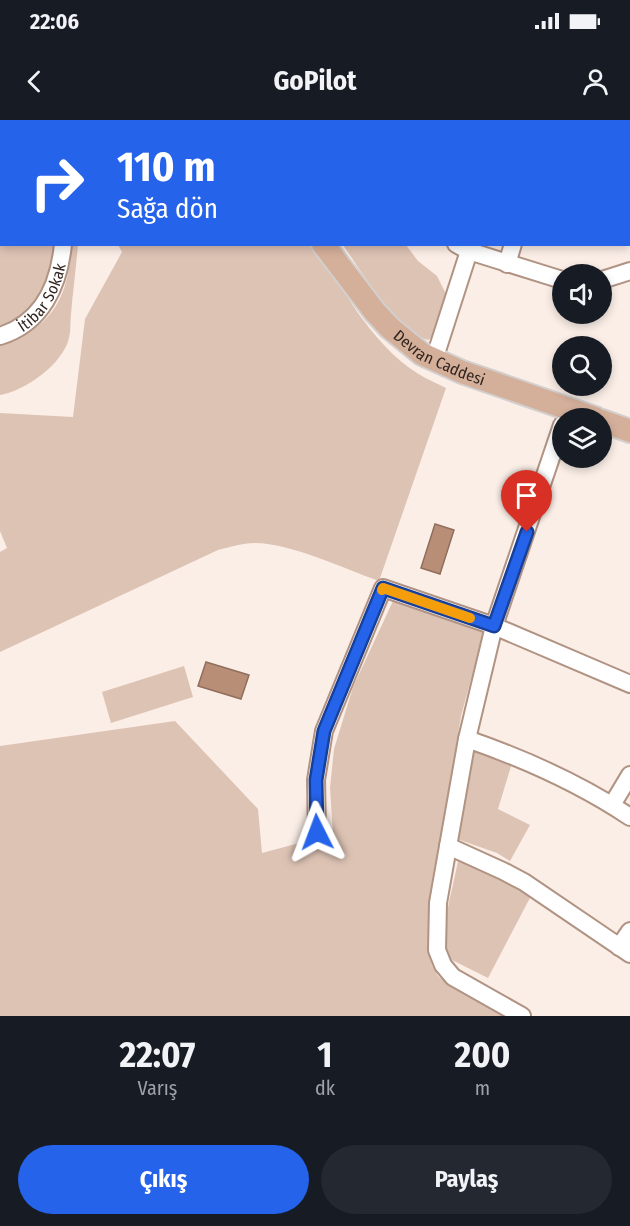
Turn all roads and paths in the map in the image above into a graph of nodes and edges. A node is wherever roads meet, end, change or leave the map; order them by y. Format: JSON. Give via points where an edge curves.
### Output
{"nodes":[{"id":1,"x":63,"y":246,"type":"edge"},
{"id":2,"x":324,"y":246,"type":"edge"},
{"id":3,"x":512,"y":246,"type":"edge"},
{"id":4,"x":463,"y":248,"type":"edge"},
{"id":5,"x":507,"y":264,"type":"junction"},
{"id":6,"x":630,"y":271,"type":"edge"},
{"id":7,"x":552,"y":277,"type":"edge"},
{"id":8,"x":612,"y":277,"type":"edge"},
{"id":9,"x":0,"y":336,"type":"edge"},
{"id":10,"x":434,"y":360,"type":"junction"},
{"id":11,"x":552,"y":412,"type":"edge"},
{"id":12,"x":612,"y":425,"type":"edge"},
{"id":13,"x":630,"y":431,"type":"edge"},
{"id":14,"x":552,"y":456,"type":"edge"},
{"id":15,"x":494,"y":626,"type":"junction"},
{"id":16,"x":630,"y":684,"type":"edge"},
{"id":17,"x":467,"y":739,"type":"junction"},
{"id":18,"x":630,"y":775,"type":"edge"},
{"id":19,"x":612,"y":805,"type":"junction"},
{"id":20,"x":630,"y":817,"type":"edge"},
{"id":21,"x":317,"y":832,"type":"dead end"},
{"id":22,"x":448,"y":846,"type":"junction"},
{"id":23,"x":630,"y":931,"type":"edge"},
{"id":24,"x":624,"y":951,"type":"edge"},
{"id":25,"x":522,"y":1016,"type":"edge"}],
"edges":[{"from":1,"to":9,"type":"street","name":"İtibar Sokak","via":[[60,270],[50,296],[28,321]]},
{"from":2,"to":10,"type":"main road","name":"Devran Caddesi","via":[[390,328]]},
{"from":3,"to":5,"type":"street"},
{"from":4,"to":5,"type":"street"},
{"from":4,"to":10,"type":"street"},
{"from":5,"to":7,"type":"street"},
{"from":6,"to":8,"type":"street"},
{"from":10,"to":11,"type":"main road","name":"Devran Caddesi"},
{"from":12,"to":13,"type":"main road"},
{"from":14,"to":15,"type":"street"},
{"from":15,"to":16,"type":"street"},
{"from":15,"to":17,"type":"street"},
{"from":15,"to":21,"type":"street","via":[[383,588],[324,731],[316,780]]},
{"from":17,"to":19,"type":"street","via":[[539,766]]},
{"from":17,"to":22,"type":"street"},
{"from":18,"to":19,"type":"street"},
{"from":19,"to":20,"type":"street"},
{"from":22,"to":24,"type":"street","via":[[524,882]]},
{"from":22,"to":25,"type":"street","via":[[436,933],[443,965],[453,977]]},
{"from":23,"to":24,"type":"street"}]}
